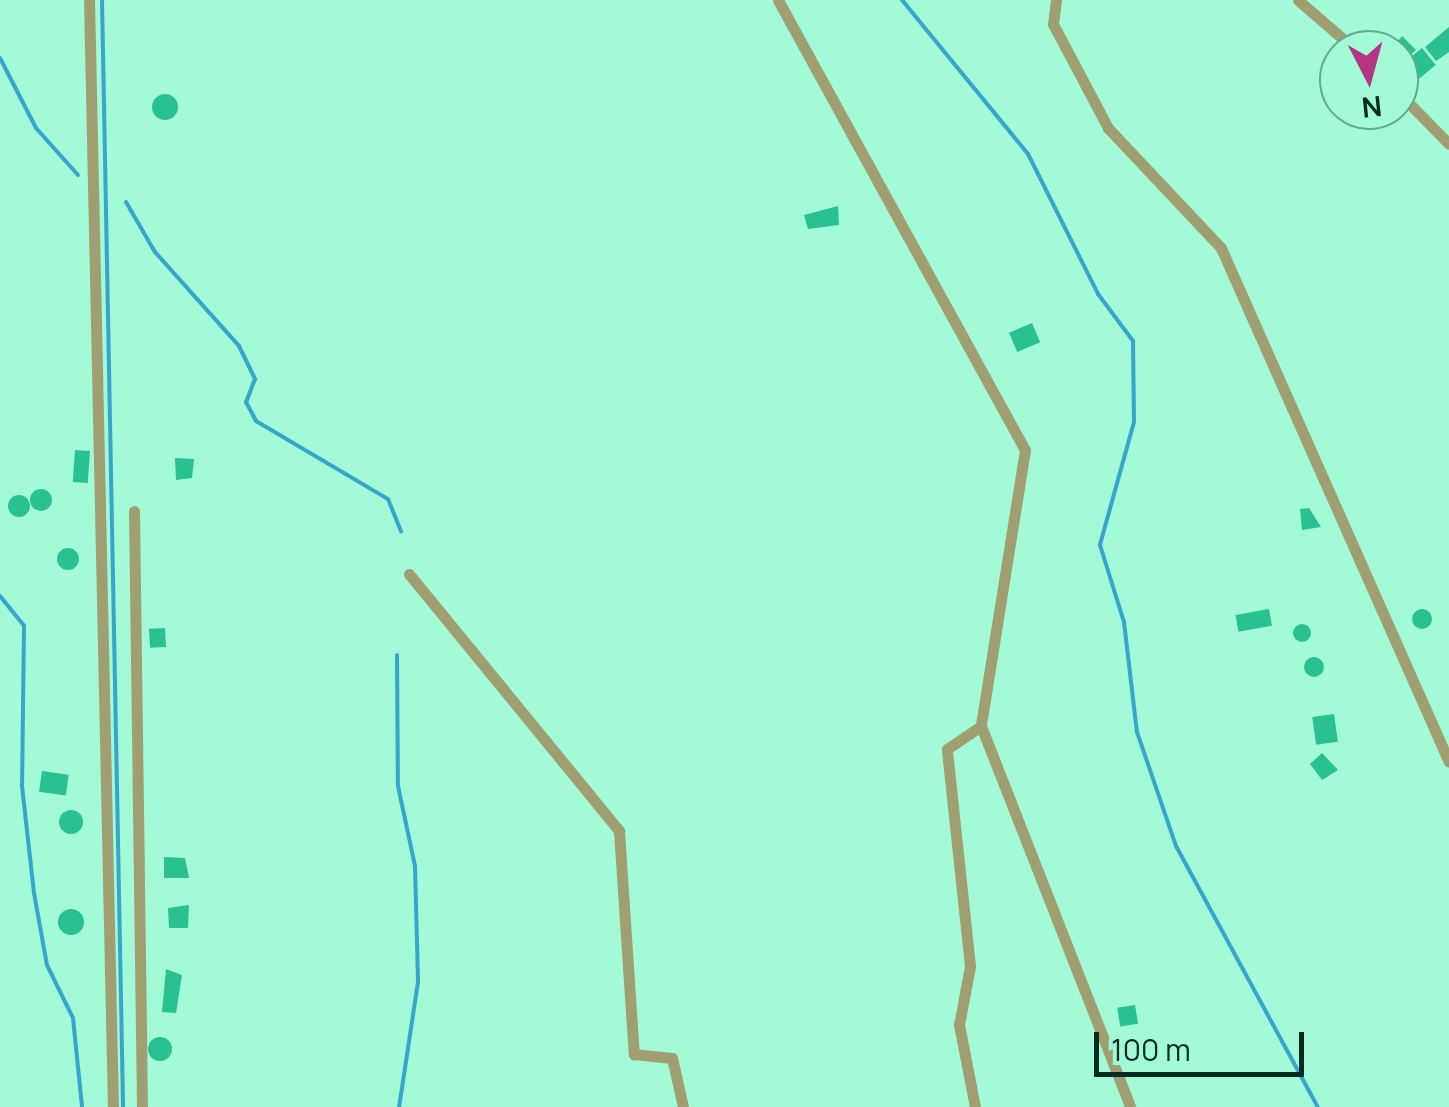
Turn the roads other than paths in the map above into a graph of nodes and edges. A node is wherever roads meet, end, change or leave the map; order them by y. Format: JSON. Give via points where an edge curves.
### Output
{"nodes":[{"id":1,"x":89,"y":0,"type":"edge"},
{"id":2,"x":778,"y":0,"type":"edge"},
{"id":3,"x":1056,"y":0,"type":"edge"},
{"id":4,"x":1298,"y":0,"type":"edge"},
{"id":5,"x":1333,"y":30,"type":"edge"},
{"id":6,"x":1419,"y":113,"type":"edge"},
{"id":7,"x":1449,"y":144,"type":"edge"},
{"id":8,"x":134,"y":511,"type":"dead end"},
{"id":9,"x":409,"y":574,"type":"dead end"},
{"id":10,"x":981,"y":726,"type":"junction"},
{"id":11,"x":1449,"y":762,"type":"edge"},
{"id":12,"x":114,"y":1107,"type":"edge"},
{"id":13,"x":142,"y":1107,"type":"edge"},
{"id":14,"x":683,"y":1107,"type":"edge"},
{"id":15,"x":975,"y":1107,"type":"edge"},
{"id":16,"x":1130,"y":1107,"type":"edge"}],
"edges":[{"from":1,"to":12,"type":"street"},
{"from":2,"to":10,"type":"street","via":[[1025,450]]},
{"from":3,"to":11,"type":"street","via":[[1054,24],[1108,128],[1222,248]]},
{"from":4,"to":5,"type":"street"},
{"from":6,"to":7,"type":"street"},
{"from":8,"to":13,"type":"street"},
{"from":9,"to":14,"type":"street","via":[[619,832],[634,1054],[672,1058]]},
{"from":10,"to":15,"type":"street","via":[[947,749],[970,966],[959,1025]]},
{"from":10,"to":16,"type":"street"}]}
